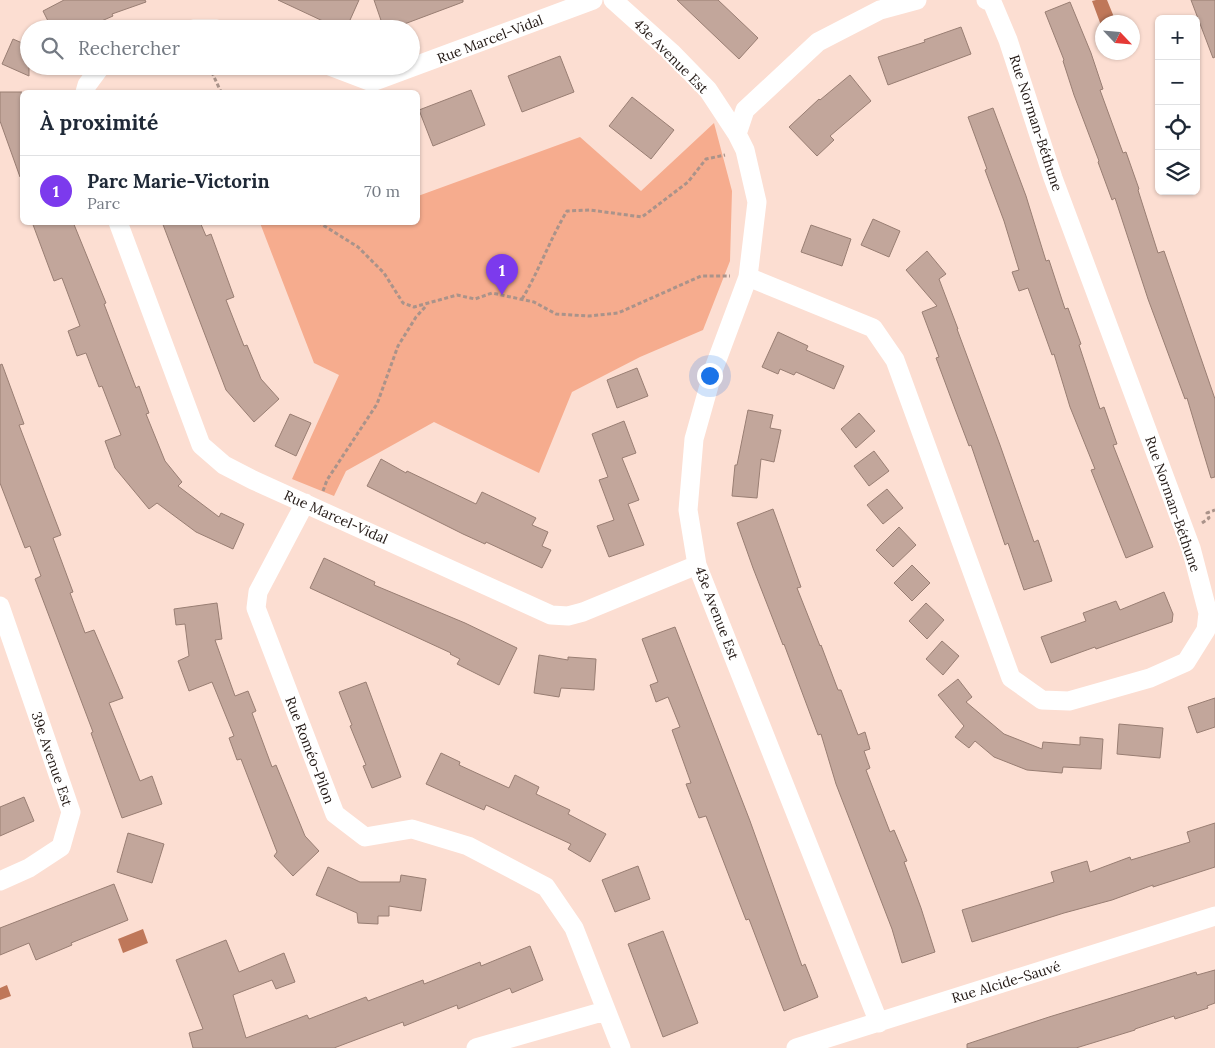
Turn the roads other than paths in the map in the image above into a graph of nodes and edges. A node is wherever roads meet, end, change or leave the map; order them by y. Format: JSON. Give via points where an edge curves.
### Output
{"nodes":[{"id":1,"x":593,"y":0,"type":"edge"},
{"id":2,"x":613,"y":0,"type":"edge"},
{"id":3,"x":917,"y":0,"type":"edge"},
{"id":4,"x":986,"y":0,"type":"edge"},
{"id":5,"x":420,"y":64,"type":"edge"},
{"id":6,"x":94,"y":75,"type":"edge"},
{"id":7,"x":354,"y":75,"type":"edge"},
{"id":8,"x":391,"y":75,"type":"edge"},
{"id":9,"x":85,"y":90,"type":"edge"},
{"id":10,"x":741,"y":142,"type":"junction"},
{"id":11,"x":119,"y":225,"type":"edge"},
{"id":12,"x":748,"y":277,"type":"junction"},
{"id":13,"x":310,"y":505,"type":"junction"},
{"id":14,"x":697,"y":565,"type":"junction"},
{"id":15,"x":0,"y":606,"type":"edge"},
{"id":16,"x":0,"y":881,"type":"edge"},
{"id":17,"x":1215,"y":916,"type":"edge"},
{"id":18,"x":606,"y":1011,"type":"junction"},
{"id":19,"x":879,"y":1023,"type":"junction"},
{"id":20,"x":476,"y":1048,"type":"edge"},
{"id":21,"x":622,"y":1048,"type":"edge"},
{"id":22,"x":796,"y":1048,"type":"edge"}],
"edges":[{"from":1,"to":5,"type":"street","name":"Rue Marcel-Vidal"},
{"from":2,"to":10,"type":"street","name":"43e Avenue Est","via":[[708,90]]},
{"from":3,"to":10,"type":"street","via":[[880,10],[818,42],[745,110]]},
{"from":4,"to":12,"type":"street","name":"Rue Norman-Béthune","via":[[992,2],[1008,40],[1053,178],[1191,548],[1208,613],[1206,630],[1186,662],[1150,678],[1069,701],[1042,700],[1011,678],[895,360],[873,328]]},
{"from":6,"to":9,"type":"street"},
{"from":7,"to":8,"type":"street","name":"Rue Marcel-Vidal","via":[[372,82]]},
{"from":10,"to":12,"type":"street","name":"43e Avenue Est","via":[[757,202]]},
{"from":11,"to":13,"type":"street","name":"Rue Marcel-Vidal","via":[[202,446],[224,465]]},
{"from":12,"to":14,"type":"street","name":"43e Avenue Est","via":[[714,368],[694,439],[688,510]]},
{"from":13,"to":14,"type":"street","name":"Rue Marcel-Vidal","via":[[551,615],[568,616],[583,612]]},
{"from":13,"to":18,"type":"street","name":"Rue Roméo-Pilon","via":[[258,592],[256,608],[334,814],[365,837],[412,829],[468,846],[546,887],[574,928]]},
{"from":14,"to":19,"type":"street","name":"43e Avenue Est"},
{"from":15,"to":16,"type":"street","name":"39e Avenue Est","via":[[71,812],[61,847],[29,868]]},
{"from":17,"to":19,"type":"street","name":"Rue Alcide-Sauvé"},
{"from":18,"to":20,"type":"street"},
{"from":18,"to":21,"type":"street","name":"Rue Roméo-Pilon"},
{"from":19,"to":22,"type":"street","name":"Rue Alcide-Sauvé"}]}
